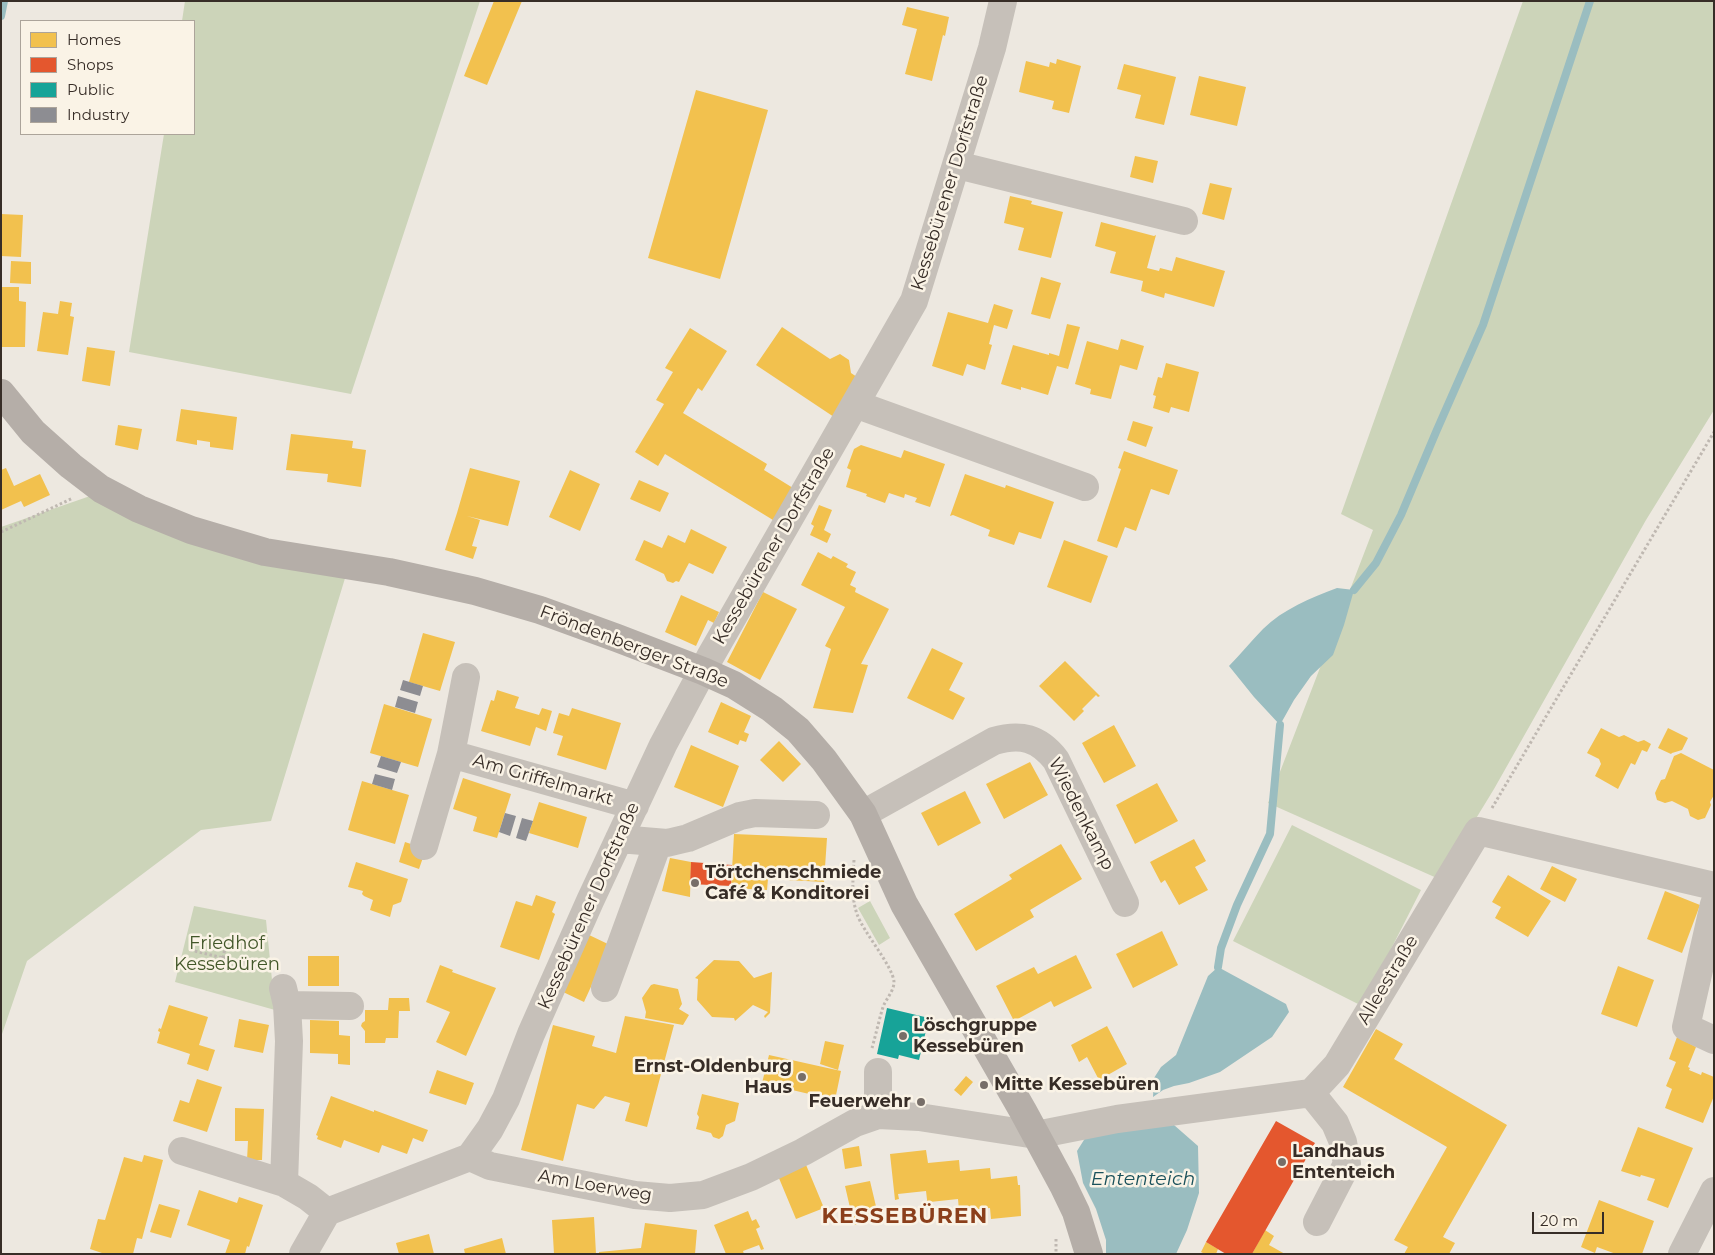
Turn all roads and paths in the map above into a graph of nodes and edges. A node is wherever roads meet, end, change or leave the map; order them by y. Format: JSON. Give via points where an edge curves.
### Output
{"nodes":[{"id":1,"x":1003,"y":1,"type":"edge"},
{"id":2,"x":957,"y":165,"type":"junction"},
{"id":3,"x":1184,"y":221,"type":"dead end"},
{"id":4,"x":1,"y":393,"type":"edge"},
{"id":5,"x":855,"y":404,"type":"junction"},
{"id":6,"x":1714,"y":432,"type":"edge"},
{"id":7,"x":94,"y":483,"type":"junction"},
{"id":8,"x":1085,"y":487,"type":"dead end"},
{"id":9,"x":1,"y":532,"type":"edge"},
{"id":10,"x":703,"y":671,"type":"junction"},
{"id":11,"x":466,"y":677,"type":"dead end"},
{"id":12,"x":451,"y":754,"type":"junction"},
{"id":13,"x":634,"y":806,"type":"junction"},
{"id":14,"x":816,"y":815,"type":"dead end"},
{"id":15,"x":867,"y":824,"type":"junction"},
{"id":16,"x":1478,"y":831,"type":"junction"},
{"id":17,"x":619,"y":839,"type":"junction"},
{"id":18,"x":658,"y":843,"type":"junction"},
{"id":19,"x":424,"y":846,"type":"dead end"},
{"id":20,"x":1714,"y":886,"type":"edge"},
{"id":21,"x":1125,"y":903,"type":"dead end"},
{"id":22,"x":1714,"y":904,"type":"edge"},
{"id":23,"x":226,"y":943,"type":"dead end"},
{"id":24,"x":190,"y":950,"type":"dead end"},
{"id":25,"x":223,"y":958,"type":"junction"},
{"id":26,"x":605,"y":988,"type":"dead end"},
{"id":27,"x":285,"y":997,"type":"junction"},
{"id":28,"x":350,"y":1006,"type":"dead end"},
{"id":29,"x":1714,"y":1040,"type":"edge"},
{"id":30,"x":878,"y":1072,"type":"joint"},
{"id":31,"x":1311,"y":1093,"type":"junction"},
{"id":32,"x":878,"y":1115,"type":"junction"},
{"id":33,"x":1036,"y":1135,"type":"junction"},
{"id":34,"x":182,"y":1151,"type":"dead end"},
{"id":35,"x":470,"y":1157,"type":"junction"},
{"id":36,"x":284,"y":1183,"type":"junction"},
{"id":37,"x":1714,"y":1190,"type":"edge"},
{"id":38,"x":328,"y":1212,"type":"junction"},
{"id":39,"x":1317,"y":1222,"type":"dead end"},
{"id":40,"x":303,"y":1254,"type":"edge"},
{"id":41,"x":1089,"y":1254,"type":"edge"},
{"id":42,"x":1682,"y":1254,"type":"edge"}],
"edges":[{"from":1,"to":2,"type":"street","name":"Kessebürener Dorfstraße"},
{"from":2,"to":3,"type":"street"},
{"from":2,"to":5,"type":"street","name":"Kessebürener Dorfstraße","via":[[914,301]]},
{"from":4,"to":7,"type":"main road","name":"Fröndenberger Straße","via":[[33,432]]},
{"from":5,"to":8,"type":"street"},
{"from":5,"to":10,"type":"street","name":"Kessebürener Dorfstraße"},
{"from":6,"to":16,"type":"path"},
{"from":7,"to":9,"type":"path","via":[[71,500]]},
{"from":7,"to":10,"type":"main road","name":"Fröndenberger Straße","via":[[138,510],[191,530],[265,552],[389,572],[475,592],[548,613]]},
{"from":10,"to":13,"type":"street","name":"Kessebürener Dorfstraße"},
{"from":10,"to":15,"type":"main road","name":"Fröndenberger Straße","via":[[734,685],[798,730],[824,760]]},
{"from":11,"to":12,"type":"street","name":"Am Griffelmarkt"},
{"from":12,"to":13,"type":"street","name":"Am Griffelmarkt"},
{"from":12,"to":19,"type":"street","name":"Am Griffelmarkt"},
{"from":13,"to":17,"type":"street","name":"Kessebürener Dorfstraße"},
{"from":14,"to":18,"type":"street","via":[[755,813],[688,838]]},
{"from":15,"to":21,"type":"street","name":"Wiedenkamp","via":[[994,742],[1005,738],[1028,739],[1049,750],[1056,760]]},
{"from":15,"to":30,"type":"path","via":[[854,856],[856,914],[894,982],[884,1004],[869,1059]]},
{"from":15,"to":33,"type":"main road","name":"Fröndenberger Straße","via":[[904,904]]},
{"from":16,"to":20,"type":"street"},
{"from":16,"to":31,"type":"street","name":"Alleestraße","via":[[1337,1065]]},
{"from":17,"to":18,"type":"street"},
{"from":17,"to":35,"type":"street","name":"Kessebürener Dorfstraße","via":[[556,977],[506,1099],[490,1130]]},
{"from":18,"to":26,"type":"street"},
{"from":22,"to":29,"type":"street","via":[[1686,1027]]},
{"from":23,"to":25,"type":"path"},
{"from":24,"to":25,"type":"path"},
{"from":25,"to":27,"type":"path","via":[[280,972]]},
{"from":27,"to":28,"type":"street"},
{"from":27,"to":36,"type":"street","via":[[289,1041]]},
{"from":30,"to":32,"type":"street"},
{"from":31,"to":33,"type":"street","via":[[1117,1120]]},
{"from":31,"to":39,"type":"street","via":[[1335,1123],[1347,1164]]},
{"from":32,"to":33,"type":"street","name":"Am Loerweg","via":[[920,1117]]},
{"from":32,"to":35,"type":"street","name":"Am Loerweg","via":[[703,1196],[634,1196],[490,1166]]},
{"from":33,"to":41,"type":"main road","name":"Fröndenberger Straße","via":[[1076,1212]]},
{"from":34,"to":36,"type":"street"},
{"from":35,"to":38,"type":"street"},
{"from":36,"to":38,"type":"street"},
{"from":37,"to":42,"type":"street"},
{"from":38,"to":40,"type":"street"}]}
